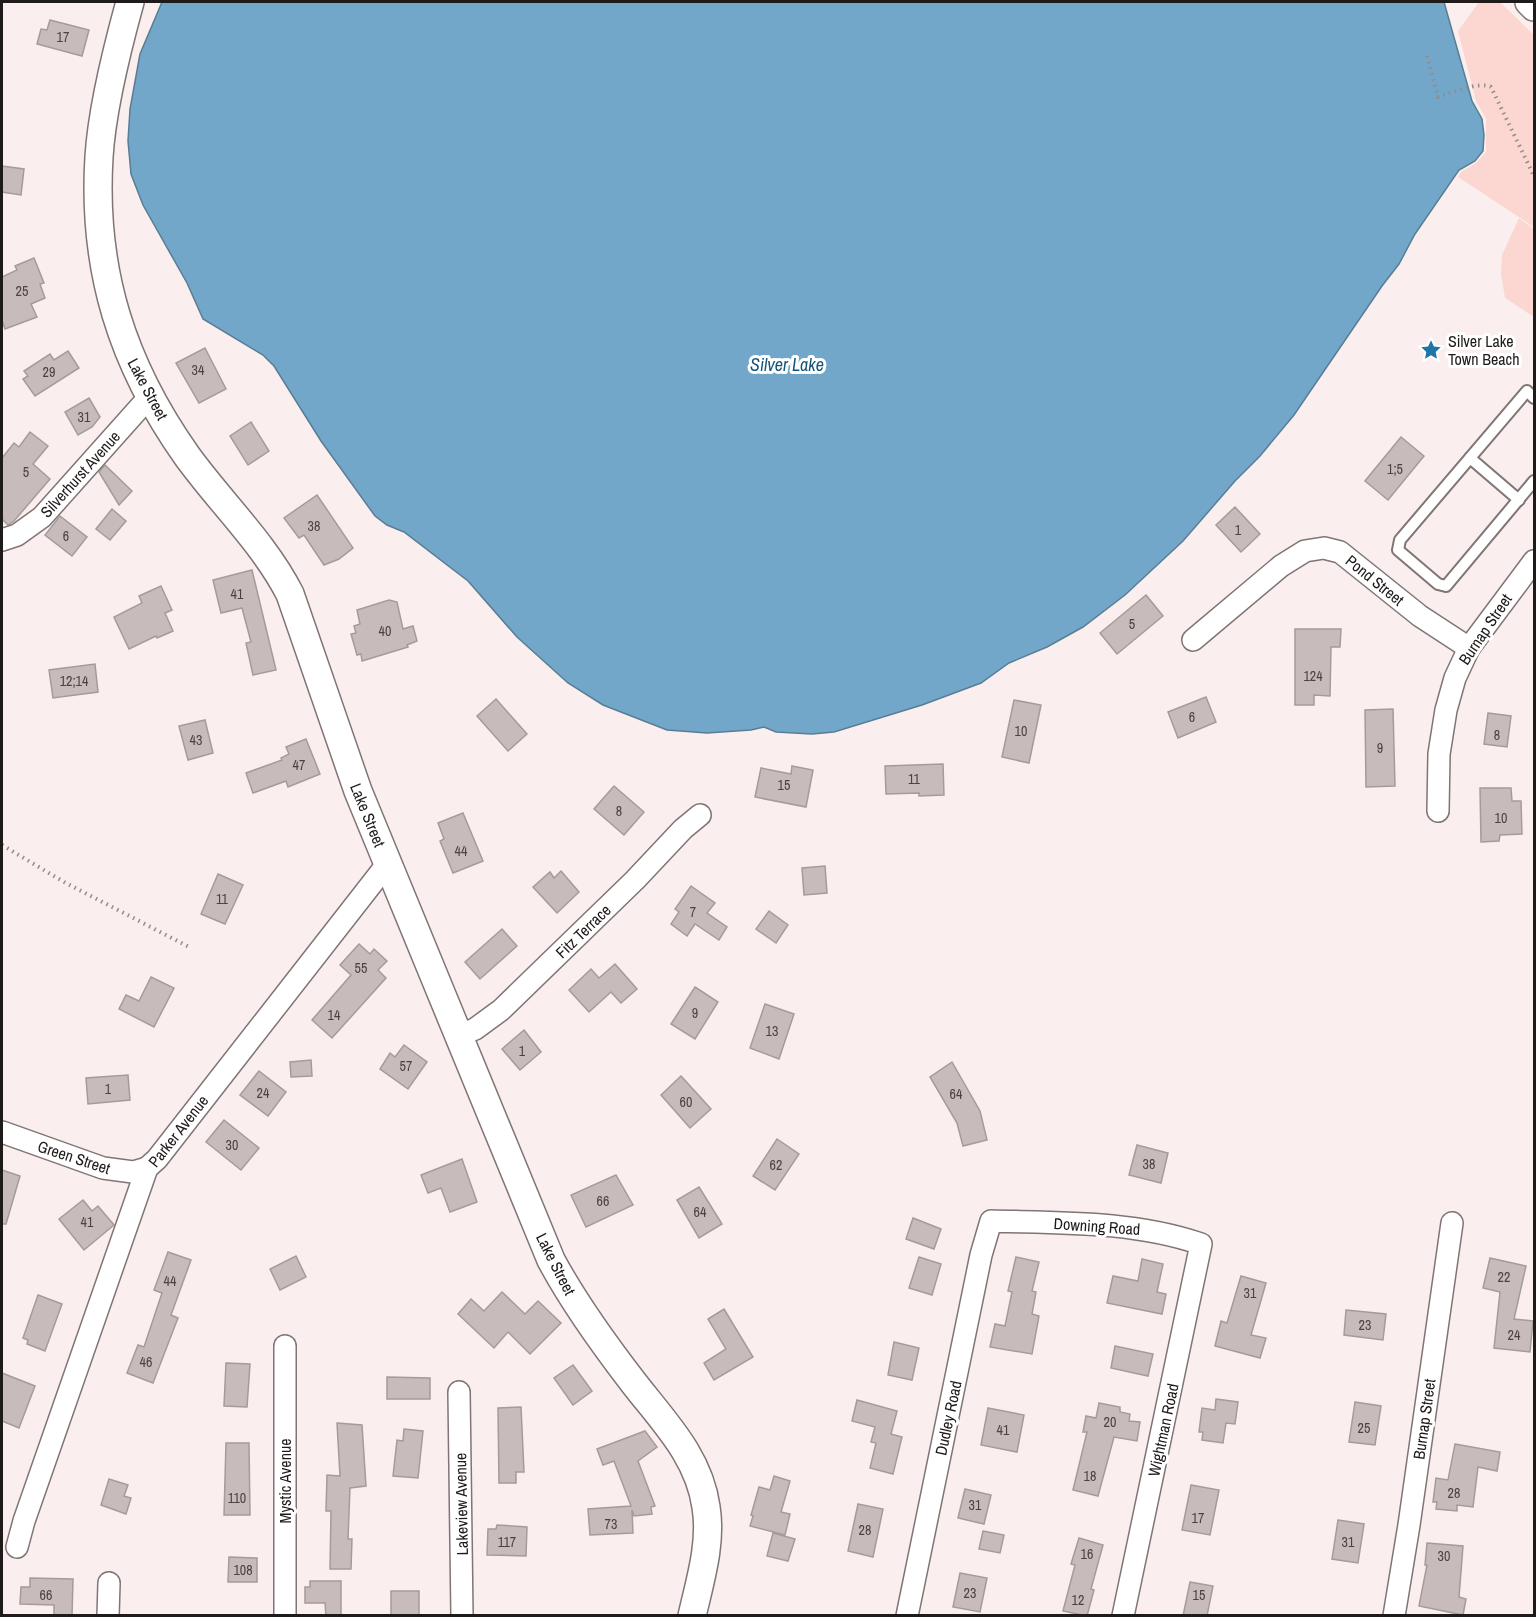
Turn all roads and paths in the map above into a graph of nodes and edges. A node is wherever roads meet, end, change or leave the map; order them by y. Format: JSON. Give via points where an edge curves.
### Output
{"nodes":[{"id":1,"x":126,"y":2,"type":"edge"},
{"id":2,"x":1529,"y":2,"type":"edge"},
{"id":3,"x":1534,"y":7,"type":"edge"},
{"id":4,"x":1427,"y":56,"type":"dead end"},
{"id":5,"x":1534,"y":176,"type":"edge"},
{"id":6,"x":1532,"y":391,"type":"edge"},
{"id":7,"x":150,"y":396,"type":"junction"},
{"id":8,"x":1470,"y":458,"type":"junction"},
{"id":9,"x":1534,"y":481,"type":"edge"},
{"id":10,"x":1519,"y":500,"type":"junction"},
{"id":11,"x":2,"y":540,"type":"edge"},
{"id":12,"x":1534,"y":561,"type":"edge"},
{"id":13,"x":1193,"y":640,"type":"dead end"},
{"id":14,"x":1469,"y":648,"type":"junction"},
{"id":15,"x":1438,"y":811,"type":"dead end"},
{"id":16,"x":700,"y":815,"type":"dead end"},
{"id":17,"x":2,"y":845,"type":"edge"},
{"id":18,"x":388,"y":862,"type":"junction"},
{"id":19,"x":190,"y":948,"type":"dead end"},
{"id":20,"x":458,"y":1036,"type":"junction"},
{"id":21,"x":2,"y":1132,"type":"edge"},
{"id":22,"x":147,"y":1168,"type":"junction"},
{"id":23,"x":991,"y":1221,"type":"joint"},
{"id":24,"x":1452,"y":1223,"type":"dead end"},
{"id":25,"x":1201,"y":1244,"type":"joint"},
{"id":26,"x":285,"y":1346,"type":"dead end"},
{"id":27,"x":459,"y":1392,"type":"dead end"},
{"id":28,"x":17,"y":1547,"type":"dead end"},
{"id":29,"x":109,"y":1583,"type":"dead end"},
{"id":30,"x":108,"y":1616,"type":"edge"},
{"id":31,"x":285,"y":1616,"type":"edge"},
{"id":32,"x":462,"y":1616,"type":"edge"},
{"id":33,"x":692,"y":1616,"type":"edge"},
{"id":34,"x":907,"y":1616,"type":"edge"},
{"id":35,"x":1124,"y":1616,"type":"edge"},
{"id":36,"x":1394,"y":1616,"type":"edge"}],
"edges":[{"from":1,"to":7,"type":"street","name":"Lake Street","via":[[99,155],[98,216],[106,283],[114,313],[135,369]]},
{"from":2,"to":3,"type":"street"},
{"from":4,"to":5,"type":"path","via":[[1438,97],[1474,86],[1491,87]]},
{"from":6,"to":8,"type":"lane"},
{"from":7,"to":11,"type":"street","name":"Silverhurst Avenue","via":[[42,517],[17,535]]},
{"from":7,"to":18,"type":"street","name":"Lake Street","via":[[186,455],[264,551],[291,594],[348,765]]},
{"from":8,"to":10,"type":"lane"},
{"from":8,"to":10,"type":"lane","via":[[1400,540],[1401,553],[1438,584],[1446,586]]},
{"from":9,"to":10,"type":"lane"},
{"from":12,"to":14,"type":"street","name":"Burnap Street"},
{"from":13,"to":14,"type":"street","name":"Pond Street","via":[[1281,566],[1305,551],[1324,548],[1340,552],[1420,616]]},
{"from":14,"to":15,"type":"street","name":"Burnap Street","via":[[1446,710],[1439,754]]},
{"from":16,"to":20,"type":"street","name":"Fitz Terrace","via":[[501,1010]]},
{"from":17,"to":19,"type":"path"},
{"from":18,"to":20,"type":"street","name":"Lake Street"},
{"from":18,"to":22,"type":"street","name":"Parker Avenue"},
{"from":20,"to":33,"type":"street","name":"Lake Street","via":[[563,1282],[694,1464],[707,1508],[708,1531]]},
{"from":21,"to":22,"type":"street","name":"Green Street","via":[[118,1172]]},
{"from":22,"to":28,"type":"street","name":"Parker Avenue"},
{"from":23,"to":25,"type":"street","name":"Downing Road","via":[[1133,1228]]},
{"from":23,"to":34,"type":"street","name":"Dudley Road"},
{"from":24,"to":36,"type":"street","name":"Burnap Street"},
{"from":25,"to":35,"type":"street","name":"Wightman Road"},
{"from":26,"to":31,"type":"street","name":"Mystic Avenue"},
{"from":27,"to":32,"type":"street","name":"Lakeview Avenue"},
{"from":29,"to":30,"type":"street"}]}
